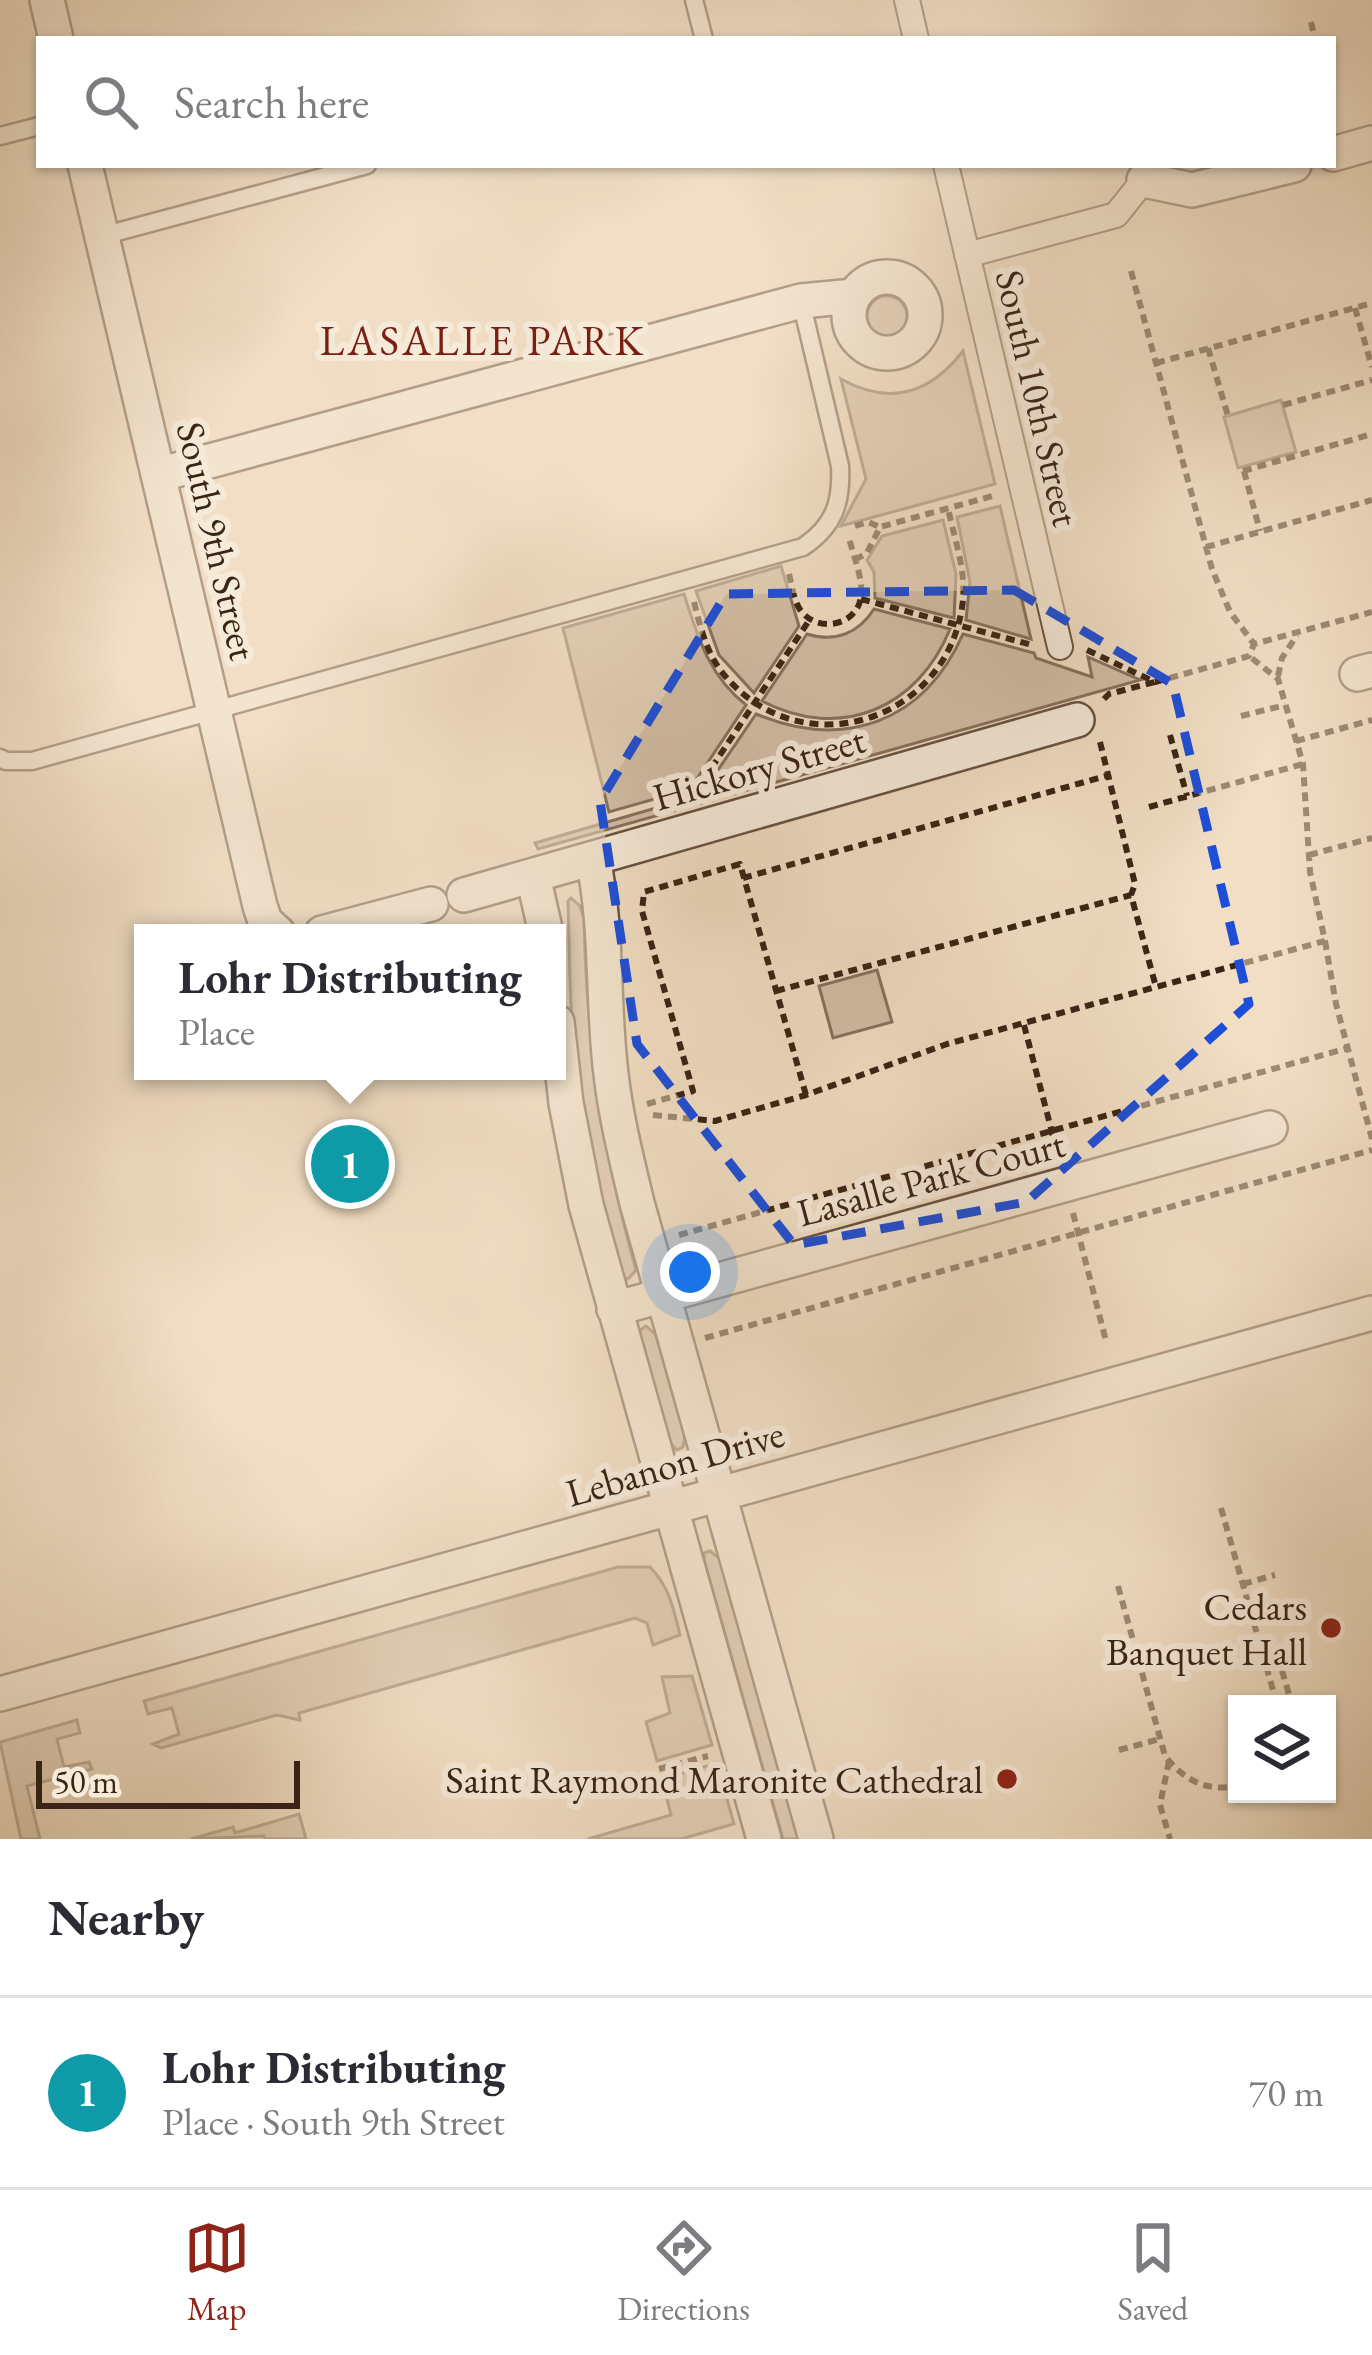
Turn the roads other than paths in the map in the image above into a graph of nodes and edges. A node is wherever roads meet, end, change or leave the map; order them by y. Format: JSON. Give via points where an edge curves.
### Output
{"nodes":[{"id":1,"x":47,"y":0,"type":"edge"},
{"id":2,"x":694,"y":0,"type":"edge"},
{"id":3,"x":907,"y":0,"type":"edge"},
{"id":4,"x":55,"y":36,"type":"edge"},
{"id":5,"x":703,"y":36,"type":"edge"},
{"id":6,"x":915,"y":36,"type":"edge"},
{"id":7,"x":36,"y":127,"type":"edge"},
{"id":8,"x":0,"y":136,"type":"edge"},
{"id":9,"x":1372,"y":143,"type":"edge"},
{"id":10,"x":1336,"y":153,"type":"edge"},
{"id":11,"x":87,"y":168,"type":"edge"},
{"id":12,"x":356,"y":168,"type":"edge"},
{"id":13,"x":947,"y":168,"type":"edge"},
{"id":14,"x":1282,"y":168,"type":"edge"},
{"id":15,"x":1144,"y":180,"type":"joint"},
{"id":16,"x":102,"y":236,"type":"junction"},
{"id":17,"x":967,"y":255,"type":"junction"},
{"id":18,"x":854,"y":296,"type":"dead end"},
{"id":19,"x":801,"y":301,"type":"junction"},
{"id":20,"x":158,"y":475,"type":"junction"},
{"id":21,"x":1060,"y":647,"type":"road end"},
{"id":22,"x":214,"y":711,"type":"junction"},
{"id":23,"x":1094,"y":719,"type":"road end"},
{"id":24,"x":0,"y":758,"type":"edge"},
{"id":25,"x":593,"y":859,"type":"junction"},
{"id":26,"x":533,"y":876,"type":"junction"},
{"id":27,"x":271,"y":924,"type":"edge"},
{"id":28,"x":356,"y":924,"type":"edge"},
{"id":29,"x":544,"y":924,"type":"edge"},
{"id":30,"x":565,"y":1080,"type":"edge"},
{"id":31,"x":1270,"y":1128,"type":"dead end"},
{"id":32,"x":663,"y":1295,"type":"junction"},
{"id":33,"x":614,"y":1309,"type":"junction"},
{"id":34,"x":1372,"y":1313,"type":"edge"},
{"id":35,"x":719,"y":1494,"type":"junction"},
{"id":36,"x":669,"y":1508,"type":"junction"},
{"id":37,"x":0,"y":1694,"type":"edge"},
{"id":38,"x":764,"y":1839,"type":"edge"},
{"id":39,"x":816,"y":1839,"type":"edge"}],
"edges":[{"from":1,"to":4,"type":"street"},
{"from":2,"to":5,"type":"lane"},
{"from":3,"to":6,"type":"street"},
{"from":7,"to":8,"type":"lane"},
{"from":9,"to":10,"type":"street"},
{"from":11,"to":16,"type":"street","name":"South 9th Street"},
{"from":12,"to":16,"type":"lane"},
{"from":13,"to":17,"type":"street","name":"South 10th Street"},
{"from":14,"to":15,"type":"street","via":[[1192,190]]},
{"from":15,"to":17,"type":"street","via":[[1116,215]]},
{"from":16,"to":20,"type":"street","name":"South 9th Street"},
{"from":17,"to":21,"type":"street","name":"South 10th Street"},
{"from":18,"to":19,"type":"street"},
{"from":19,"to":20,"type":"street"},
{"from":19,"to":22,"type":"lane","via":[[840,466],[841,491],[822,535],[784,556]]},
{"from":20,"to":22,"type":"street","name":"South 9th Street"},
{"from":22,"to":24,"type":"lane","via":[[32,761]]},
{"from":22,"to":27,"type":"street","name":"South 9th Street","via":[[260,906]]},
{"from":23,"to":25,"type":"street","name":"Hickory Street"},
{"from":25,"to":26,"type":"street","name":"Hickory Street"},
{"from":25,"to":32,"type":"street","via":[[617,1119]]},
{"from":26,"to":28,"type":"street","name":"Hickory Street"},
{"from":26,"to":29,"type":"street"},
{"from":30,"to":33,"type":"street"},
{"from":31,"to":32,"type":"street","name":"Lasalle Park Court"},
{"from":32,"to":33,"type":"street","name":"Lasalle Park Court"},
{"from":32,"to":35,"type":"street"},
{"from":33,"to":36,"type":"street"},
{"from":34,"to":35,"type":"street","name":"Lebanon Drive"},
{"from":35,"to":36,"type":"street","name":"Lebanon Drive"},
{"from":35,"to":39,"type":"street"},
{"from":36,"to":37,"type":"street","name":"Lebanon Drive"},
{"from":36,"to":38,"type":"street"}]}
